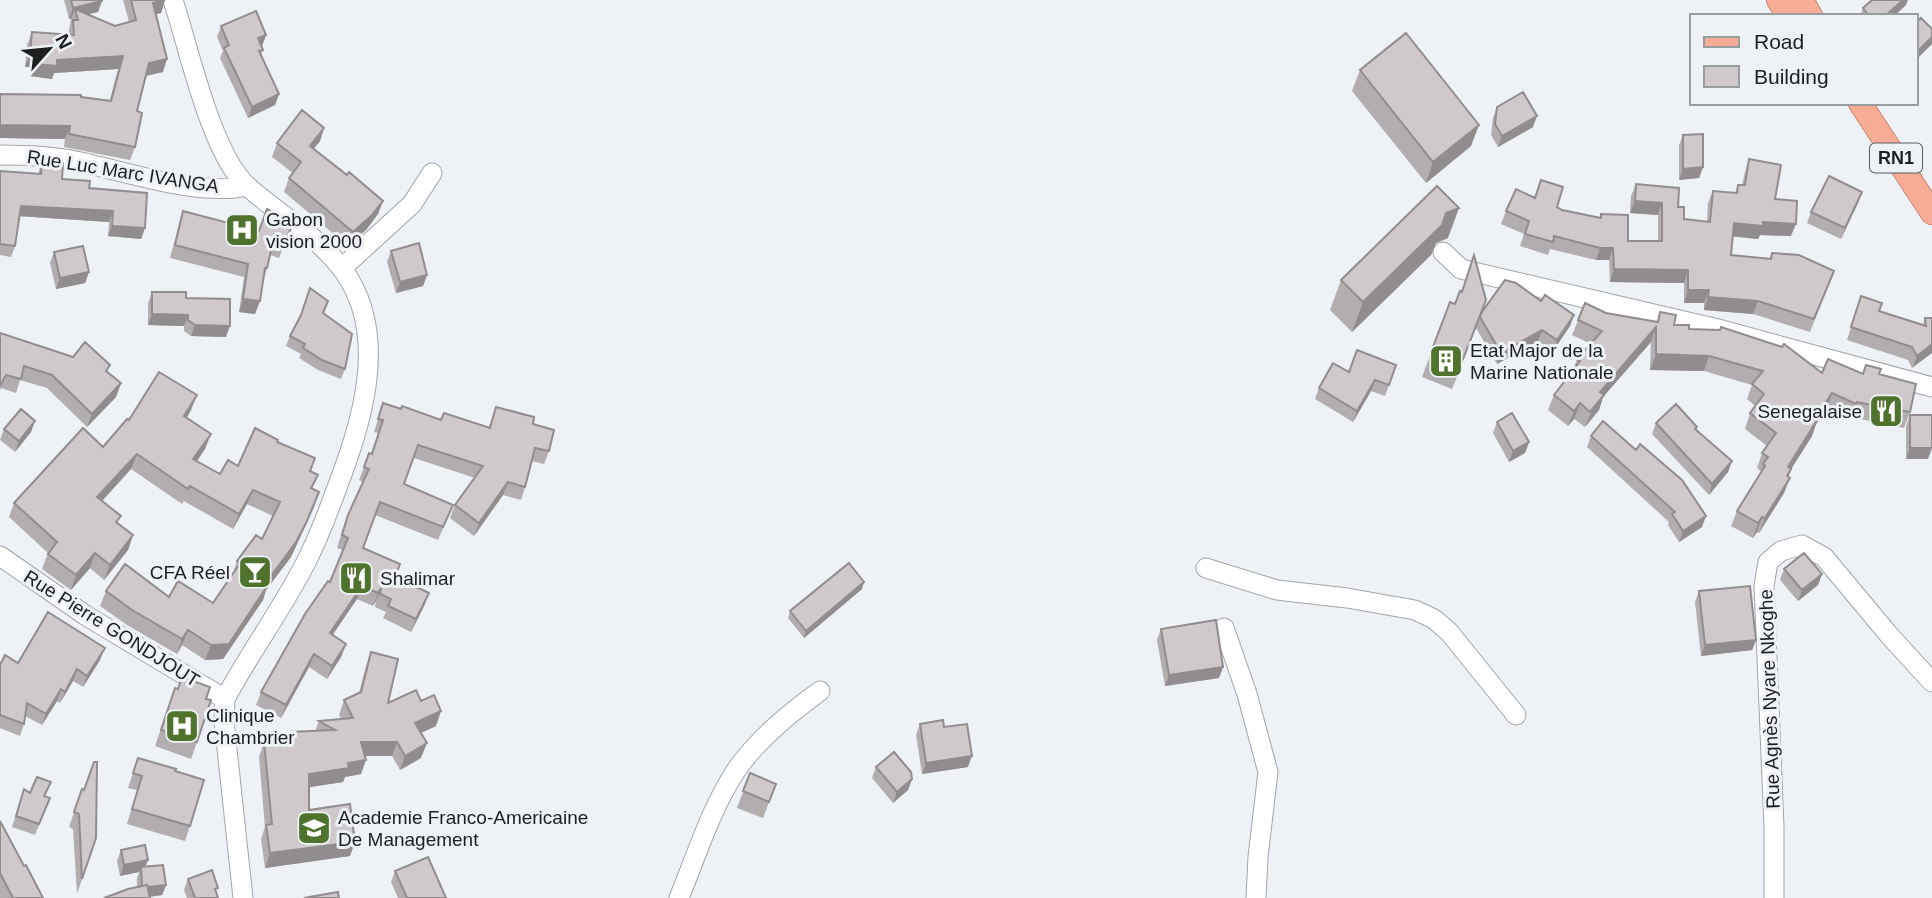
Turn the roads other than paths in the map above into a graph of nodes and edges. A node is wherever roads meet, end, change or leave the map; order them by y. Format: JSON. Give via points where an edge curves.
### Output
{"nodes":[{"id":1,"x":173,"y":0,"type":"edge"},
{"id":2,"x":1861,"y":105,"type":"edge"},
{"id":3,"x":0,"y":155,"type":"edge"},
{"id":4,"x":432,"y":173,"type":"dead end"},
{"id":5,"x":247,"y":186,"type":"junction"},
{"id":6,"x":1932,"y":214,"type":"edge"},
{"id":7,"x":1443,"y":252,"type":"edge"},
{"id":8,"x":342,"y":268,"type":"junction"},
{"id":9,"x":1932,"y":387,"type":"edge"},
{"id":10,"x":0,"y":556,"type":"edge"},
{"id":11,"x":1206,"y":568,"type":"dead end"},
{"id":12,"x":1224,"y":628,"type":"dead end"},
{"id":13,"x":1932,"y":682,"type":"edge"},
{"id":14,"x":820,"y":691,"type":"dead end"},
{"id":15,"x":225,"y":699,"type":"junction"},
{"id":16,"x":1516,"y":715,"type":"dead end"},
{"id":17,"x":243,"y":898,"type":"edge"},
{"id":18,"x":680,"y":898,"type":"edge"},
{"id":19,"x":1256,"y":898,"type":"edge"},
{"id":20,"x":1774,"y":898,"type":"edge"}],
"edges":[{"from":1,"to":5,"type":"street","via":[[219,142]]},
{"from":2,"to":6,"type":"main road","number":"RN1"},
{"from":3,"to":5,"type":"street","name":"Rue Luc Marc IVANGA","via":[[58,158],[192,186]]},
{"from":4,"to":8,"type":"street","via":[[412,204]]},
{"from":5,"to":8,"type":"street"},
{"from":7,"to":9,"type":"street","via":[[1461,269],[1706,326]]},
{"from":8,"to":15,"type":"street","via":[[365,320],[363,410],[305,564]]},
{"from":10,"to":15,"type":"street","name":"Rue Pierre GONDJOUT","via":[[85,615]]},
{"from":11,"to":16,"type":"street","via":[[1277,590],[1415,610],[1449,632]]},
{"from":12,"to":19,"type":"street","via":[[1268,772]]},
{"from":13,"to":20,"type":"street","name":"Rue Agnès Nyare Nkoghe","via":[[1825,557],[1802,545],[1781,551],[1768,562],[1764,586]]},
{"from":14,"to":18,"type":"street","via":[[774,728],[738,768],[706,829]]},
{"from":15,"to":17,"type":"street"}]}
